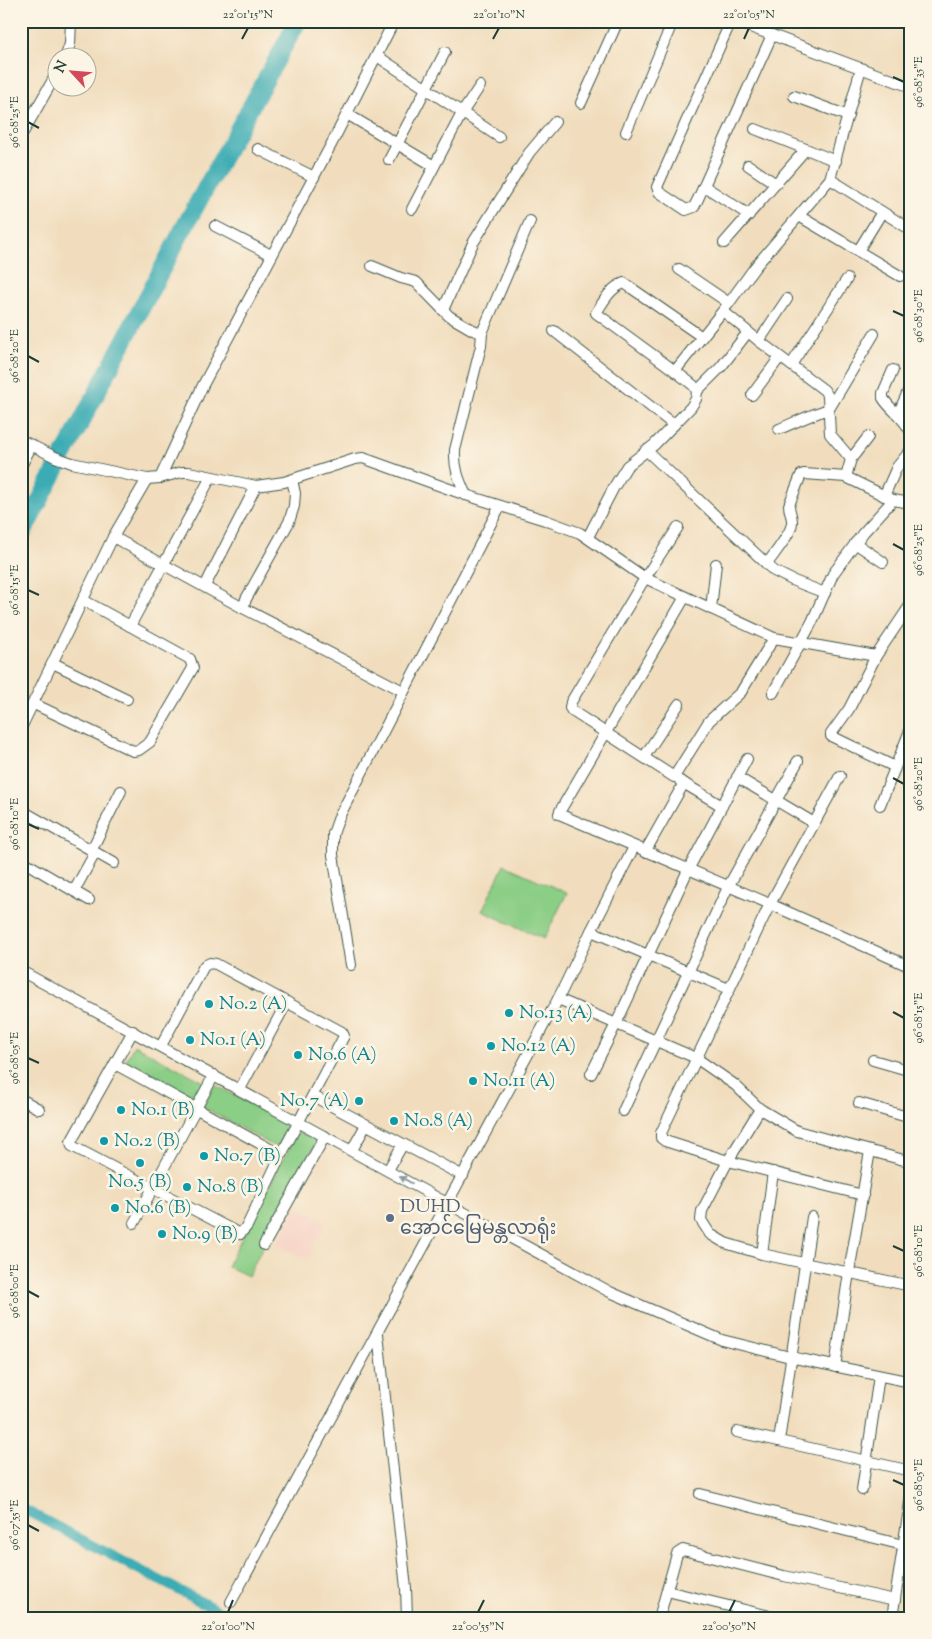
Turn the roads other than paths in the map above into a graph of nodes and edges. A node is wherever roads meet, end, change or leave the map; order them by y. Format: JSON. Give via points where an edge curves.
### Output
{"nodes":[{"id":1,"x":70,"y":21,"type":"edge"},
{"id":2,"x":394,"y":21,"type":"edge"},
{"id":3,"x":618,"y":21,"type":"edge"},
{"id":4,"x":673,"y":21,"type":"edge"},
{"id":5,"x":732,"y":21,"type":"edge"},
{"id":6,"x":772,"y":35,"type":"junction"},
{"id":7,"x":69,"y":48,"type":"edge"},
{"id":8,"x":445,"y":52,"type":"dead end"},
{"id":9,"x":377,"y":56,"type":"junction"},
{"id":10,"x":861,"y":68,"type":"junction"},
{"id":11,"x":480,"y":86,"type":"dead end"},
{"id":12,"x":911,"y":87,"type":"edge"},
{"id":13,"x":48,"y":89,"type":"edge"},
{"id":14,"x":426,"y":89,"type":"junction"},
{"id":15,"x":794,"y":96,"type":"dead end"},
{"id":16,"x":581,"y":103,"type":"dead end"},
{"id":17,"x":462,"y":113,"type":"junction"},
{"id":18,"x":347,"y":114,"type":"junction"},
{"id":19,"x":848,"y":116,"type":"junction"},
{"id":20,"x":555,"y":122,"type":"dead end"},
{"id":21,"x":755,"y":129,"type":"dead end"},
{"id":22,"x":626,"y":132,"type":"dead end"},
{"id":23,"x":21,"y":136,"type":"edge"},
{"id":24,"x":499,"y":137,"type":"dead end"},
{"id":25,"x":398,"y":144,"type":"junction"},
{"id":26,"x":258,"y":149,"type":"dead end"},
{"id":27,"x":806,"y":149,"type":"junction"},
{"id":28,"x":389,"y":160,"type":"dead end"},
{"id":29,"x":836,"y":161,"type":"junction"},
{"id":30,"x":748,"y":165,"type":"dead end"},
{"id":31,"x":434,"y":166,"type":"junction"},
{"id":32,"x":314,"y":177,"type":"junction"},
{"id":33,"x":830,"y":179,"type":"junction"},
{"id":34,"x":776,"y":184,"type":"junction"},
{"id":35,"x":704,"y":186,"type":"junction"},
{"id":36,"x":412,"y":209,"type":"dead end"},
{"id":37,"x":882,"y":212,"type":"junction"},
{"id":38,"x":749,"y":216,"type":"junction"},
{"id":39,"x":799,"y":216,"type":"junction"},
{"id":40,"x":530,"y":221,"type":"dead end"},
{"id":41,"x":215,"y":226,"type":"dead end"},
{"id":42,"x":911,"y":230,"type":"edge"},
{"id":43,"x":724,"y":243,"type":"dead end"},
{"id":44,"x":858,"y":251,"type":"junction"},
{"id":45,"x":271,"y":255,"type":"junction"},
{"id":46,"x":372,"y":266,"type":"dead end"},
{"id":47,"x":679,"y":269,"type":"dead end"},
{"id":48,"x":900,"y":276,"type":"dead end"},
{"id":49,"x":847,"y":279,"type":"dead end"},
{"id":50,"x":787,"y":299,"type":"dead end"},
{"id":51,"x":726,"y":307,"type":"junction"},
{"id":52,"x":443,"y":310,"type":"junction"},
{"id":53,"x":554,"y":331,"type":"dead end"},
{"id":54,"x":748,"y":332,"type":"junction"},
{"id":55,"x":482,"y":334,"type":"junction"},
{"id":56,"x":874,"y":334,"type":"dead end"},
{"id":57,"x":702,"y":338,"type":"junction"},
{"id":58,"x":759,"y":341,"type":"junction"},
{"id":59,"x":780,"y":357,"type":"junction"},
{"id":60,"x":792,"y":365,"type":"junction"},
{"id":61,"x":675,"y":370,"type":"junction"},
{"id":62,"x":893,"y":370,"type":"dead end"},
{"id":63,"x":911,"y":385,"type":"edge"},
{"id":64,"x":697,"y":391,"type":"junction"},
{"id":65,"x":752,"y":396,"type":"dead end"},
{"id":66,"x":829,"y":409,"type":"junction"},
{"id":67,"x":898,"y":414,"type":"junction"},
{"id":68,"x":674,"y":425,"type":"junction"},
{"id":69,"x":780,"y":429,"type":"dead end"},
{"id":70,"x":911,"y":432,"type":"edge"},
{"id":71,"x":868,"y":437,"type":"dead end"},
{"id":72,"x":21,"y":440,"type":"edge"},
{"id":73,"x":32,"y":445,"type":"junction"},
{"id":74,"x":646,"y":450,"type":"junction"},
{"id":75,"x":911,"y":450,"type":"edge"},
{"id":76,"x":851,"y":459,"type":"junction"},
{"id":77,"x":21,"y":466,"type":"edge"},
{"id":78,"x":211,"y":477,"type":"junction"},
{"id":79,"x":846,"y":477,"type":"junction"},
{"id":80,"x":160,"y":478,"type":"junction"},
{"id":81,"x":147,"y":479,"type":"junction"},
{"id":82,"x":292,"y":480,"type":"junction"},
{"id":83,"x":256,"y":486,"type":"junction"},
{"id":84,"x":466,"y":495,"type":"junction"},
{"id":85,"x":888,"y":498,"type":"junction"},
{"id":86,"x":911,"y":502,"type":"edge"},
{"id":87,"x":500,"y":506,"type":"junction"},
{"id":88,"x":678,"y":527,"type":"dead end"},
{"id":89,"x":113,"y":537,"type":"junction"},
{"id":90,"x":588,"y":537,"type":"junction"},
{"id":91,"x":855,"y":543,"type":"junction"},
{"id":92,"x":883,"y":562,"type":"dead end"},
{"id":93,"x":164,"y":564,"type":"junction"},
{"id":94,"x":716,"y":564,"type":"dead end"},
{"id":95,"x":767,"y":564,"type":"junction"},
{"id":96,"x":645,"y":578,"type":"junction"},
{"id":97,"x":205,"y":586,"type":"junction"},
{"id":98,"x":824,"y":593,"type":"junction"},
{"id":99,"x":685,"y":597,"type":"junction"},
{"id":100,"x":83,"y":600,"type":"junction"},
{"id":101,"x":911,"y":604,"type":"edge"},
{"id":102,"x":243,"y":608,"type":"junction"},
{"id":103,"x":711,"y":609,"type":"junction"},
{"id":104,"x":130,"y":626,"type":"junction"},
{"id":105,"x":774,"y":638,"type":"junction"},
{"id":106,"x":802,"y":641,"type":"junction"},
{"id":107,"x":876,"y":656,"type":"junction"},
{"id":108,"x":53,"y":663,"type":"junction"},
{"id":109,"x":403,"y":691,"type":"junction"},
{"id":110,"x":772,"y":693,"type":"dead end"},
{"id":111,"x":128,"y":698,"type":"dead end"},
{"id":112,"x":34,"y":704,"type":"junction"},
{"id":113,"x":679,"y":704,"type":"dead end"},
{"id":114,"x":21,"y":728,"type":"edge"},
{"id":115,"x":911,"y":728,"type":"edge"},
{"id":116,"x":604,"y":732,"type":"junction"},
{"id":117,"x":644,"y":757,"type":"junction"},
{"id":118,"x":746,"y":759,"type":"dead end"},
{"id":119,"x":798,"y":761,"type":"dead end"},
{"id":120,"x":895,"y":768,"type":"junction"},
{"id":121,"x":840,"y":776,"type":"dead end"},
{"id":122,"x":674,"y":777,"type":"junction"},
{"id":123,"x":737,"y":777,"type":"junction"},
{"id":124,"x":684,"y":783,"type":"junction"},
{"id":125,"x":121,"y":791,"type":"dead end"},
{"id":126,"x":776,"y":801,"type":"junction"},
{"id":127,"x":880,"y":805,"type":"dead end"},
{"id":128,"x":722,"y":806,"type":"junction"},
{"id":129,"x":21,"y":810,"type":"edge"},
{"id":130,"x":814,"y":822,"type":"junction"},
{"id":131,"x":634,"y":847,"type":"junction"},
{"id":132,"x":93,"y":852,"type":"junction"},
{"id":133,"x":646,"y":852,"type":"junction"},
{"id":134,"x":21,"y":860,"type":"edge"},
{"id":135,"x":114,"y":863,"type":"dead end"},
{"id":136,"x":688,"y":870,"type":"junction"},
{"id":137,"x":728,"y":887,"type":"junction"},
{"id":138,"x":74,"y":891,"type":"junction"},
{"id":139,"x":89,"y":900,"type":"dead end"},
{"id":140,"x":770,"y":904,"type":"junction"},
{"id":141,"x":590,"y":931,"type":"junction"},
{"id":142,"x":648,"y":956,"type":"junction"},
{"id":143,"x":351,"y":964,"type":"dead end"},
{"id":144,"x":911,"y":967,"type":"edge"},
{"id":145,"x":21,"y":970,"type":"edge"},
{"id":146,"x":688,"y":972,"type":"junction"},
{"id":147,"x":729,"y":989,"type":"junction"},
{"id":148,"x":558,"y":999,"type":"junction"},
{"id":149,"x":287,"y":1002,"type":"junction"},
{"id":150,"x":616,"y":1024,"type":"junction"},
{"id":151,"x":133,"y":1031,"type":"junction"},
{"id":152,"x":655,"y":1041,"type":"junction"},
{"id":153,"x":161,"y":1046,"type":"junction"},
{"id":154,"x":696,"y":1058,"type":"junction"},
{"id":155,"x":873,"y":1060,"type":"dead end"},
{"id":156,"x":115,"y":1064,"type":"junction"},
{"id":157,"x":911,"y":1071,"type":"edge"},
{"id":158,"x":591,"y":1074,"type":"dead end"},
{"id":159,"x":214,"y":1075,"type":"junction"},
{"id":160,"x":240,"y":1089,"type":"junction"},
{"id":161,"x":313,"y":1096,"type":"junction"},
{"id":162,"x":21,"y":1099,"type":"edge"},
{"id":163,"x":859,"y":1103,"type":"dead end"},
{"id":164,"x":39,"y":1109,"type":"dead end"},
{"id":165,"x":195,"y":1109,"type":"junction"},
{"id":166,"x":760,"y":1109,"type":"junction"},
{"id":167,"x":623,"y":1111,"type":"dead end"},
{"id":168,"x":911,"y":1118,"type":"edge"},
{"id":169,"x":299,"y":1121,"type":"junction"},
{"id":170,"x":366,"y":1125,"type":"junction"},
{"id":171,"x":325,"y":1136,"type":"junction"},
{"id":172,"x":403,"y":1144,"type":"junction"},
{"id":173,"x":352,"y":1150,"type":"junction"},
{"id":174,"x":870,"y":1151,"type":"junction"},
{"id":175,"x":282,"y":1155,"type":"junction"},
{"id":176,"x":728,"y":1161,"type":"junction"},
{"id":177,"x":911,"y":1162,"type":"edge"},
{"id":178,"x":388,"y":1170,"type":"junction"},
{"id":179,"x":773,"y":1172,"type":"junction"},
{"id":180,"x":463,"y":1176,"type":"junction"},
{"id":181,"x":152,"y":1188,"type":"junction"},
{"id":182,"x":863,"y":1194,"type":"junction"},
{"id":183,"x":449,"y":1203,"type":"junction"},
{"id":184,"x":812,"y":1217,"type":"dead end"},
{"id":185,"x":134,"y":1223,"type":"dead end"},
{"id":186,"x":264,"y":1245,"type":"dead end"},
{"id":187,"x":762,"y":1254,"type":"junction"},
{"id":188,"x":805,"y":1262,"type":"junction"},
{"id":189,"x":849,"y":1272,"type":"junction"},
{"id":190,"x":911,"y":1286,"type":"edge"},
{"id":191,"x":378,"y":1334,"type":"junction"},
{"id":192,"x":790,"y":1357,"type":"junction"},
{"id":193,"x":835,"y":1367,"type":"junction"},
{"id":194,"x":879,"y":1376,"type":"junction"},
{"id":195,"x":911,"y":1382,"type":"edge"},
{"id":196,"x":737,"y":1432,"type":"dead end"},
{"id":197,"x":779,"y":1441,"type":"junction"},
{"id":198,"x":866,"y":1461,"type":"junction"},
{"id":199,"x":911,"y":1471,"type":"edge"},
{"id":200,"x":862,"y":1490,"type":"dead end"},
{"id":201,"x":700,"y":1494,"type":"dead end"},
{"id":202,"x":911,"y":1496,"type":"edge"},
{"id":203,"x":906,"y":1541,"type":"edge"},
{"id":204,"x":667,"y":1591,"type":"junction"},
{"id":205,"x":895,"y":1600,"type":"junction"},
{"id":206,"x":231,"y":1602,"type":"dead end"},
{"id":207,"x":407,"y":1618,"type":"edge"},
{"id":208,"x":659,"y":1618,"type":"edge"},
{"id":209,"x":778,"y":1618,"type":"edge"},
{"id":210,"x":892,"y":1618,"type":"edge"}],
"edges":[{"from":1,"to":7,"type":"street"},
{"from":2,"to":9,"type":"street"},
{"from":3,"to":16,"type":"street"},
{"from":4,"to":22,"type":"street"},
{"from":5,"to":6,"type":"street"},
{"from":5,"to":35,"type":"street","via":[[657,187],[659,192],[686,210],[694,207]]},
{"from":6,"to":10,"type":"street"},
{"from":6,"to":35,"type":"street"},
{"from":8,"to":14,"type":"street"},
{"from":9,"to":14,"type":"street"},
{"from":9,"to":18,"type":"street"},
{"from":10,"to":12,"type":"street"},
{"from":10,"to":19,"type":"street"},
{"from":11,"to":17,"type":"street"},
{"from":13,"to":23,"type":"street"},
{"from":14,"to":17,"type":"street"},
{"from":14,"to":25,"type":"street"},
{"from":15,"to":19,"type":"street"},
{"from":17,"to":24,"type":"street"},
{"from":17,"to":31,"type":"street"},
{"from":18,"to":25,"type":"street"},
{"from":18,"to":32,"type":"street"},
{"from":19,"to":29,"type":"street"},
{"from":20,"to":52,"type":"street","via":[[529,153],[473,242]]},
{"from":21,"to":27,"type":"street"},
{"from":25,"to":28,"type":"street"},
{"from":25,"to":31,"type":"street"},
{"from":26,"to":32,"type":"street"},
{"from":27,"to":29,"type":"street"},
{"from":27,"to":34,"type":"street"},
{"from":29,"to":33,"type":"street"},
{"from":30,"to":34,"type":"street"},
{"from":31,"to":36,"type":"street"},
{"from":32,"to":45,"type":"street"},
{"from":33,"to":37,"type":"street"},
{"from":33,"to":39,"type":"street"},
{"from":34,"to":38,"type":"street"},
{"from":35,"to":38,"type":"street"},
{"from":37,"to":42,"type":"street"},
{"from":37,"to":44,"type":"street"},
{"from":38,"to":43,"type":"street"},
{"from":39,"to":44,"type":"street"},
{"from":39,"to":51,"type":"street"},
{"from":40,"to":55,"type":"street"},
{"from":41,"to":45,"type":"street"},
{"from":44,"to":48,"type":"street"},
{"from":45,"to":80,"type":"street","via":[[200,392]]},
{"from":46,"to":52,"type":"street","via":[[416,282]]},
{"from":47,"to":51,"type":"street"},
{"from":49,"to":60,"type":"street"},
{"from":50,"to":58,"type":"street"},
{"from":51,"to":54,"type":"street"},
{"from":51,"to":57,"type":"street"},
{"from":52,"to":55,"type":"street"},
{"from":53,"to":68,"type":"street"},
{"from":54,"to":58,"type":"street"},
{"from":54,"to":64,"type":"street"},
{"from":55,"to":84,"type":"street","via":[[455,450],[457,477]]},
{"from":56,"to":66,"type":"street"},
{"from":57,"to":61,"type":"street"},
{"from":57,"to":61,"type":"street","via":[[630,285],[620,284],[608,295],[596,313]]},
{"from":58,"to":59,"type":"street"},
{"from":59,"to":60,"type":"street"},
{"from":59,"to":65,"type":"street"},
{"from":60,"to":66,"type":"street","via":[[824,390]]},
{"from":61,"to":64,"type":"street"},
{"from":62,"to":67,"type":"street","via":[[883,398]]},
{"from":63,"to":67,"type":"street"},
{"from":64,"to":68,"type":"street","via":[[691,407]]},
{"from":66,"to":69,"type":"street"},
{"from":66,"to":76,"type":"street","via":[[830,434]]},
{"from":67,"to":70,"type":"street"},
{"from":68,"to":74,"type":"street"},
{"from":71,"to":76,"type":"street"},
{"from":72,"to":73,"type":"street"},
{"from":73,"to":77,"type":"street"},
{"from":73,"to":81,"type":"street","via":[[72,463]]},
{"from":74,"to":90,"type":"street","via":[[626,466]]},
{"from":74,"to":95,"type":"street"},
{"from":75,"to":85,"type":"street","via":[[897,467]]},
{"from":76,"to":79,"type":"street"},
{"from":78,"to":80,"type":"street","via":[[182,472]]},
{"from":78,"to":83,"type":"street"},
{"from":78,"to":93,"type":"street"},
{"from":79,"to":85,"type":"street"},
{"from":79,"to":95,"type":"street","via":[[806,473],[801,476],[789,505],[791,528]]},
{"from":80,"to":81,"type":"street"},
{"from":81,"to":89,"type":"street"},
{"from":82,"to":83,"type":"street"},
{"from":82,"to":84,"type":"street","via":[[362,458]]},
{"from":82,"to":102,"type":"street","via":[[295,493],[289,522]]},
{"from":83,"to":97,"type":"street"},
{"from":84,"to":87,"type":"street"},
{"from":85,"to":86,"type":"street"},
{"from":85,"to":91,"type":"street"},
{"from":87,"to":90,"type":"street"},
{"from":87,"to":109,"type":"street"},
{"from":88,"to":96,"type":"street"},
{"from":89,"to":93,"type":"street"},
{"from":89,"to":100,"type":"street"},
{"from":90,"to":96,"type":"street"},
{"from":91,"to":92,"type":"street"},
{"from":91,"to":98,"type":"street"},
{"from":93,"to":97,"type":"street"},
{"from":93,"to":104,"type":"street"},
{"from":94,"to":103,"type":"street"},
{"from":95,"to":98,"type":"street","via":[[794,582]]},
{"from":96,"to":99,"type":"street"},
{"from":96,"to":116,"type":"street","via":[[571,702],[572,711]]},
{"from":97,"to":102,"type":"street"},
{"from":98,"to":106,"type":"street"},
{"from":99,"to":103,"type":"street"},
{"from":99,"to":116,"type":"street"},
{"from":100,"to":104,"type":"street"},
{"from":100,"to":108,"type":"street"},
{"from":101,"to":107,"type":"street"},
{"from":102,"to":109,"type":"street"},
{"from":103,"to":105,"type":"street"},
{"from":104,"to":112,"type":"street","via":[[190,659],[193,668],[150,742],[133,751]]},
{"from":105,"to":106,"type":"street"},
{"from":105,"to":122,"type":"street","via":[[741,692],[709,721]]},
{"from":106,"to":107,"type":"street"},
{"from":106,"to":110,"type":"street"},
{"from":107,"to":120,"type":"street","via":[[849,709],[831,734]]},
{"from":108,"to":111,"type":"street"},
{"from":108,"to":112,"type":"street"},
{"from":109,"to":143,"type":"street","via":[[333,834],[333,854]]},
{"from":112,"to":114,"type":"street"},
{"from":113,"to":117,"type":"street"},
{"from":115,"to":120,"type":"street"},
{"from":116,"to":117,"type":"street"},
{"from":116,"to":131,"type":"street","via":[[559,813]]},
{"from":117,"to":122,"type":"street"},
{"from":118,"to":123,"type":"street"},
{"from":119,"to":126,"type":"street"},
{"from":120,"to":127,"type":"street"},
{"from":121,"to":130,"type":"street"},
{"from":122,"to":124,"type":"street"},
{"from":123,"to":126,"type":"street"},
{"from":123,"to":128,"type":"street"},
{"from":124,"to":128,"type":"street"},
{"from":124,"to":133,"type":"street"},
{"from":125,"to":132,"type":"street"},
{"from":126,"to":130,"type":"street"},
{"from":126,"to":137,"type":"street"},
{"from":128,"to":136,"type":"street"},
{"from":129,"to":132,"type":"street"},
{"from":130,"to":140,"type":"street"},
{"from":131,"to":133,"type":"street"},
{"from":131,"to":141,"type":"street"},
{"from":132,"to":135,"type":"street"},
{"from":132,"to":138,"type":"street"},
{"from":133,"to":136,"type":"street"},
{"from":134,"to":138,"type":"street"},
{"from":136,"to":137,"type":"street"},
{"from":136,"to":142,"type":"street"},
{"from":137,"to":140,"type":"street"},
{"from":137,"to":146,"type":"street"},
{"from":138,"to":139,"type":"street"},
{"from":140,"to":144,"type":"street"},
{"from":140,"to":147,"type":"street"},
{"from":141,"to":142,"type":"street"},
{"from":141,"to":148,"type":"street"},
{"from":142,"to":146,"type":"street"},
{"from":142,"to":150,"type":"street"},
{"from":145,"to":151,"type":"street"},
{"from":146,"to":147,"type":"street"},
{"from":146,"to":152,"type":"street"},
{"from":147,"to":154,"type":"street"},
{"from":148,"to":150,"type":"street"},
{"from":148,"to":180,"type":"street"},
{"from":149,"to":153,"type":"street","via":[[210,963],[204,966]]},
{"from":149,"to":160,"type":"street"},
{"from":149,"to":161,"type":"street","via":[[344,1036]]},
{"from":150,"to":152,"type":"street"},
{"from":150,"to":158,"type":"street"},
{"from":151,"to":153,"type":"street"},
{"from":151,"to":156,"type":"street"},
{"from":152,"to":154,"type":"street"},
{"from":152,"to":167,"type":"street"},
{"from":153,"to":159,"type":"street"},
{"from":154,"to":166,"type":"street","via":[[735,1085]]},
{"from":154,"to":176,"type":"street","via":[[661,1138]]},
{"from":155,"to":157,"type":"street"},
{"from":156,"to":165,"type":"street"},
{"from":156,"to":181,"type":"street","via":[[71,1142],[72,1146]]},
{"from":159,"to":160,"type":"street"},
{"from":159,"to":165,"type":"street"},
{"from":160,"to":169,"type":"street"},
{"from":161,"to":169,"type":"street"},
{"from":161,"to":170,"type":"street"},
{"from":162,"to":164,"type":"street"},
{"from":163,"to":168,"type":"street"},
{"from":165,"to":175,"type":"street"},
{"from":165,"to":181,"type":"street"},
{"from":166,"to":174,"type":"street","via":[[801,1132]]},
{"from":166,"to":176,"type":"street"},
{"from":169,"to":171,"type":"street"},
{"from":169,"to":175,"type":"street"},
{"from":170,"to":172,"type":"street"},
{"from":170,"to":173,"type":"street"},
{"from":171,"to":173,"type":"street"},
{"from":171,"to":186,"type":"street"},
{"from":172,"to":178,"type":"street"},
{"from":172,"to":180,"type":"street"},
{"from":173,"to":178,"type":"street"},
{"from":174,"to":177,"type":"street"},
{"from":174,"to":182,"type":"street"},
{"from":175,"to":181,"type":"street","via":[[248,1226],[240,1234]]},
{"from":176,"to":179,"type":"street"},
{"from":176,"to":187,"type":"street","via":[[702,1211],[701,1220],[718,1240]]},
{"from":183,"to":178,"type":"street","one_way":true},
{"from":179,"to":182,"type":"street"},
{"from":179,"to":187,"type":"street"},
{"from":180,"to":183,"type":"street"},
{"from":181,"to":185,"type":"street"},
{"from":182,"to":189,"type":"street"},
{"from":183,"to":191,"type":"street"},
{"from":183,"to":192,"type":"street","via":[[610,1292],[713,1337]]},
{"from":184,"to":188,"type":"street"},
{"from":187,"to":188,"type":"street"},
{"from":188,"to":189,"type":"street"},
{"from":188,"to":192,"type":"street"},
{"from":189,"to":190,"type":"street"},
{"from":189,"to":193,"type":"street"},
{"from":191,"to":206,"type":"street"},
{"from":191,"to":207,"type":"street"},
{"from":192,"to":193,"type":"street"},
{"from":192,"to":197,"type":"street"},
{"from":193,"to":194,"type":"street"},
{"from":194,"to":195,"type":"street"},
{"from":194,"to":198,"type":"street"},
{"from":196,"to":197,"type":"street"},
{"from":197,"to":198,"type":"street"},
{"from":198,"to":199,"type":"street"},
{"from":198,"to":200,"type":"street"},
{"from":201,"to":203,"type":"street"},
{"from":202,"to":203,"type":"street"},
{"from":203,"to":205,"type":"street"},
{"from":204,"to":205,"type":"street","via":[[677,1554],[683,1550]]},
{"from":204,"to":208,"type":"street"},
{"from":204,"to":209,"type":"street"},
{"from":205,"to":210,"type":"street"}]}
